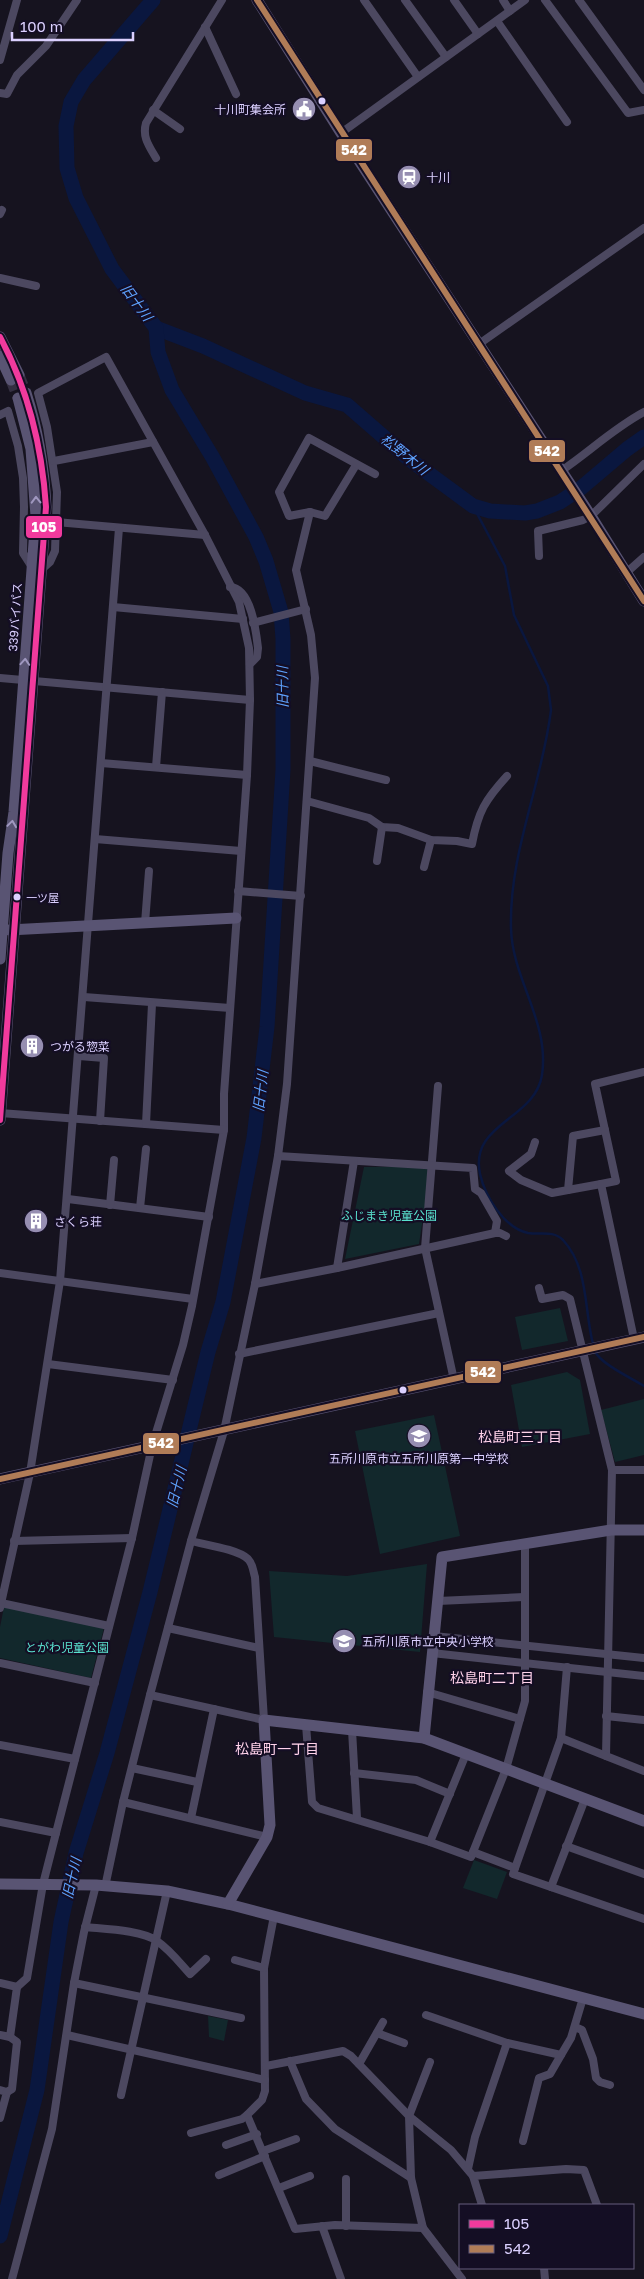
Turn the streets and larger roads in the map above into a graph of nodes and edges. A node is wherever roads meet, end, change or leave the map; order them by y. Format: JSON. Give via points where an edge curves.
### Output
{"nodes":[{"id":1,"x":18,"y":0,"type":"edge"},
{"id":2,"x":77,"y":0,"type":"edge"},
{"id":3,"x":222,"y":0,"type":"edge"},
{"id":4,"x":364,"y":0,"type":"edge"},
{"id":5,"x":406,"y":0,"type":"edge"},
{"id":6,"x":454,"y":0,"type":"edge"},
{"id":7,"x":503,"y":0,"type":"edge"},
{"id":8,"x":525,"y":0,"type":"edge"},
{"id":9,"x":545,"y":0,"type":"edge"},
{"id":10,"x":579,"y":0,"type":"edge"},
{"id":11,"x":258,"y":1,"type":"edge"},
{"id":12,"x":510,"y":11,"type":"junction"},
{"id":13,"x":496,"y":21,"type":"junction"},
{"id":14,"x":205,"y":27,"type":"junction"},
{"id":15,"x":478,"y":34,"type":"junction"},
{"id":16,"x":446,"y":57,"type":"junction"},
{"id":17,"x":0,"y":60,"type":"edge"},
{"id":18,"x":418,"y":77,"type":"junction"},
{"id":19,"x":644,"y":90,"type":"edge"},
{"id":20,"x":0,"y":93,"type":"edge"},
{"id":21,"x":236,"y":94,"type":"dead end"},
{"id":22,"x":153,"y":110,"type":"junction"},
{"id":23,"x":644,"y":110,"type":"edge"},
{"id":24,"x":567,"y":122,"type":"dead end"},
{"id":25,"x":180,"y":129,"type":"dead end"},
{"id":26,"x":341,"y":133,"type":"junction"},
{"id":27,"x":156,"y":158,"type":"dead end"},
{"id":28,"x":641,"y":230,"type":"edge"},
{"id":29,"x":644,"y":240,"type":"edge"},
{"id":30,"x":0,"y":278,"type":"edge"},
{"id":31,"x":36,"y":286,"type":"dead end"},
{"id":32,"x":0,"y":337,"type":"edge"},
{"id":33,"x":479,"y":344,"type":"junction"},
{"id":34,"x":0,"y":356,"type":"edge"},
{"id":35,"x":22,"y":396,"type":"tunnel mouth"},
{"id":36,"x":644,"y":412,"type":"edge"},
{"id":37,"x":0,"y":415,"type":"edge"},
{"id":38,"x":153,"y":442,"type":"junction"},
{"id":39,"x":54,"y":461,"type":"junction"},
{"id":40,"x":644,"y":464,"type":"edge"},
{"id":41,"x":356,"y":465,"type":"junction"},
{"id":42,"x":562,"y":473,"type":"junction"},
{"id":43,"x":375,"y":474,"type":"dead end"},
{"id":44,"x":310,"y":512,"type":"junction"},
{"id":45,"x":590,"y":514,"type":"junction"},
{"id":46,"x":56,"y":522,"type":"junction"},
{"id":47,"x":119,"y":528,"type":"junction"},
{"id":48,"x":205,"y":535,"type":"junction"},
{"id":49,"x":539,"y":556,"type":"dead end"},
{"id":50,"x":644,"y":556,"type":"edge"},
{"id":51,"x":37,"y":568,"type":"junction"},
{"id":52,"x":626,"y":573,"type":"junction"},
{"id":53,"x":230,"y":587,"type":"junction"},
{"id":54,"x":644,"y":601,"type":"edge"},
{"id":55,"x":114,"y":607,"type":"junction"},
{"id":56,"x":305,"y":609,"type":"junction"},
{"id":57,"x":243,"y":619,"type":"junction"},
{"id":58,"x":254,"y":622,"type":"junction"},
{"id":59,"x":250,"y":664,"type":"junction"},
{"id":60,"x":0,"y":678,"type":"edge"},
{"id":61,"x":29,"y":680,"type":"junction"},
{"id":62,"x":108,"y":688,"type":"junction"},
{"id":63,"x":162,"y":692,"type":"junction"},
{"id":64,"x":250,"y":700,"type":"junction"},
{"id":65,"x":310,"y":761,"type":"junction"},
{"id":66,"x":101,"y":763,"type":"junction"},
{"id":67,"x":156,"y":767,"type":"junction"},
{"id":68,"x":247,"y":775,"type":"junction"},
{"id":69,"x":507,"y":776,"type":"dead end"},
{"id":70,"x":386,"y":780,"type":"dead end"},
{"id":71,"x":308,"y":801,"type":"junction"},
{"id":72,"x":382,"y":827,"type":"junction"},
{"id":73,"x":95,"y":839,"type":"junction"},
{"id":74,"x":431,"y":840,"type":"junction"},
{"id":75,"x":241,"y":851,"type":"junction"},
{"id":76,"x":377,"y":861,"type":"dead end"},
{"id":77,"x":424,"y":867,"type":"dead end"},
{"id":78,"x":149,"y":871,"type":"dead end"},
{"id":79,"x":238,"y":891,"type":"junction"},
{"id":80,"x":298,"y":896,"type":"junction"},
{"id":81,"x":236,"y":918,"type":"junction"},
{"id":82,"x":145,"y":923,"type":"junction"},
{"id":83,"x":89,"y":925,"type":"junction"},
{"id":84,"x":1,"y":930,"type":"edge"},
{"id":85,"x":15,"y":930,"type":"junction"},
{"id":86,"x":0,"y":959,"type":"edge"},
{"id":87,"x":84,"y":997,"type":"junction"},
{"id":88,"x":152,"y":1004,"type":"junction"},
{"id":89,"x":230,"y":1008,"type":"junction"},
{"id":90,"x":79,"y":1056,"type":"junction"},
{"id":91,"x":644,"y":1072,"type":"edge"},
{"id":92,"x":438,"y":1086,"type":"dead end"},
{"id":93,"x":1,"y":1099,"type":"edge"},
{"id":94,"x":0,"y":1113,"type":"edge"},
{"id":95,"x":74,"y":1118,"type":"junction"},
{"id":96,"x":0,"y":1120,"type":"edge"},
{"id":97,"x":100,"y":1121,"type":"junction"},
{"id":98,"x":146,"y":1124,"type":"junction"},
{"id":99,"x":224,"y":1130,"type":"junction"},
{"id":100,"x":605,"y":1130,"type":"junction"},
{"id":101,"x":535,"y":1142,"type":"dead end"},
{"id":102,"x":146,"y":1149,"type":"dead end"},
{"id":103,"x":278,"y":1156,"type":"junction"},
{"id":104,"x":114,"y":1160,"type":"dead end"},
{"id":105,"x":354,"y":1160,"type":"junction"},
{"id":106,"x":431,"y":1166,"type":"junction"},
{"id":107,"x":601,"y":1184,"type":"junction"},
{"id":108,"x":568,"y":1190,"type":"junction"},
{"id":109,"x":68,"y":1199,"type":"junction"},
{"id":110,"x":110,"y":1204,"type":"junction"},
{"id":111,"x":140,"y":1208,"type":"junction"},
{"id":112,"x":209,"y":1217,"type":"junction"},
{"id":113,"x":495,"y":1233,"type":"junction"},
{"id":114,"x":506,"y":1236,"type":"dead end"},
{"id":115,"x":425,"y":1248,"type":"junction"},
{"id":116,"x":337,"y":1268,"type":"junction"},
{"id":117,"x":0,"y":1273,"type":"edge"},
{"id":118,"x":60,"y":1281,"type":"junction"},
{"id":119,"x":255,"y":1284,"type":"junction"},
{"id":120,"x":540,"y":1288,"type":"dead end"},
{"id":121,"x":193,"y":1299,"type":"junction"},
{"id":122,"x":439,"y":1313,"type":"junction"},
{"id":123,"x":639,"y":1338,"type":"edge"},
{"id":124,"x":584,"y":1351,"type":"junction"},
{"id":125,"x":239,"y":1354,"type":"junction"},
{"id":126,"x":48,"y":1364,"type":"junction"},
{"id":127,"x":173,"y":1380,"type":"junction"},
{"id":128,"x":454,"y":1380,"type":"junction"},
{"id":129,"x":221,"y":1431,"type":"junction"},
{"id":130,"x":152,"y":1446,"type":"junction"},
{"id":131,"x":612,"y":1470,"type":"junction"},
{"id":132,"x":644,"y":1470,"type":"edge"},
{"id":133,"x":30,"y":1473,"type":"junction"},
{"id":134,"x":0,"y":1479,"type":"edge"},
{"id":135,"x":611,"y":1530,"type":"junction"},
{"id":136,"x":644,"y":1530,"type":"edge"},
{"id":137,"x":132,"y":1538,"type":"junction"},
{"id":138,"x":14,"y":1541,"type":"junction"},
{"id":139,"x":191,"y":1541,"type":"junction"},
{"id":140,"x":525,"y":1543,"type":"junction"},
{"id":141,"x":524,"y":1597,"type":"junction"},
{"id":142,"x":438,"y":1601,"type":"junction"},
{"id":143,"x":1,"y":1605,"type":"edge"},
{"id":144,"x":109,"y":1626,"type":"junction"},
{"id":145,"x":168,"y":1628,"type":"junction"},
{"id":146,"x":434,"y":1636,"type":"junction"},
{"id":147,"x":524,"y":1645,"type":"junction"},
{"id":148,"x":259,"y":1648,"type":"junction"},
{"id":149,"x":432,"y":1653,"type":"junction"},
{"id":150,"x":609,"y":1653,"type":"junction"},
{"id":151,"x":644,"y":1658,"type":"edge"},
{"id":152,"x":0,"y":1663,"type":"edge"},
{"id":153,"x":524,"y":1663,"type":"junction"},
{"id":154,"x":568,"y":1667,"type":"junction"},
{"id":155,"x":608,"y":1672,"type":"junction"},
{"id":156,"x":644,"y":1676,"type":"edge"},
{"id":157,"x":95,"y":1683,"type":"junction"},
{"id":158,"x":427,"y":1692,"type":"junction"},
{"id":159,"x":150,"y":1694,"type":"junction"},
{"id":160,"x":214,"y":1709,"type":"junction"},
{"id":161,"x":606,"y":1716,"type":"junction"},
{"id":162,"x":520,"y":1718,"type":"junction"},
{"id":163,"x":264,"y":1720,"type":"junction"},
{"id":164,"x":644,"y":1720,"type":"edge"},
{"id":165,"x":306,"y":1725,"type":"junction"},
{"id":166,"x":352,"y":1730,"type":"junction"},
{"id":167,"x":424,"y":1738,"type":"junction"},
{"id":168,"x":561,"y":1738,"type":"junction"},
{"id":169,"x":0,"y":1745,"type":"edge"},
{"id":170,"x":466,"y":1754,"type":"junction"},
{"id":171,"x":606,"y":1756,"type":"junction"},
{"id":172,"x":75,"y":1759,"type":"junction"},
{"id":173,"x":132,"y":1768,"type":"junction"},
{"id":174,"x":506,"y":1769,"type":"junction"},
{"id":175,"x":644,"y":1770,"type":"edge"},
{"id":176,"x":354,"y":1773,"type":"junction"},
{"id":177,"x":197,"y":1782,"type":"junction"},
{"id":178,"x":546,"y":1784,"type":"junction"},
{"id":179,"x":450,"y":1794,"type":"junction"},
{"id":180,"x":585,"y":1798,"type":"junction"},
{"id":181,"x":123,"y":1802,"type":"junction"},
{"id":182,"x":191,"y":1818,"type":"junction"},
{"id":183,"x":357,"y":1818,"type":"junction"},
{"id":184,"x":644,"y":1821,"type":"edge"},
{"id":185,"x":0,"y":1822,"type":"edge"},
{"id":186,"x":56,"y":1834,"type":"junction"},
{"id":187,"x":267,"y":1837,"type":"junction"},
{"id":188,"x":430,"y":1842,"type":"junction"},
{"id":189,"x":566,"y":1846,"type":"junction"},
{"id":190,"x":473,"y":1852,"type":"junction"},
{"id":191,"x":515,"y":1868,"type":"junction"},
{"id":192,"x":644,"y":1874,"type":"edge"},
{"id":193,"x":0,"y":1884,"type":"edge"},
{"id":194,"x":43,"y":1884,"type":"junction"},
{"id":195,"x":98,"y":1886,"type":"junction"},
{"id":196,"x":551,"y":1887,"type":"junction"},
{"id":197,"x":167,"y":1891,"type":"junction"},
{"id":198,"x":228,"y":1904,"type":"junction"},
{"id":199,"x":274,"y":1916,"type":"junction"},
{"id":200,"x":644,"y":1918,"type":"edge"},
{"id":201,"x":85,"y":1927,"type":"junction"},
{"id":202,"x":156,"y":1940,"type":"junction"},
{"id":203,"x":206,"y":1959,"type":"dead end"},
{"id":204,"x":235,"y":1960,"type":"dead end"},
{"id":205,"x":264,"y":1968,"type":"junction"},
{"id":206,"x":0,"y":1983,"type":"edge"},
{"id":207,"x":74,"y":1983,"type":"junction"},
{"id":208,"x":17,"y":1987,"type":"junction"},
{"id":209,"x":142,"y":1998,"type":"junction"},
{"id":210,"x":583,"y":1998,"type":"junction"},
{"id":211,"x":644,"y":2014,"type":"edge"},
{"id":212,"x":426,"y":2016,"type":"dead end"},
{"id":213,"x":241,"y":2018,"type":"dead end"},
{"id":214,"x":383,"y":2022,"type":"dead end"},
{"id":215,"x":575,"y":2026,"type":"junction"},
{"id":216,"x":377,"y":2033,"type":"junction"},
{"id":217,"x":0,"y":2035,"type":"edge"},
{"id":218,"x":67,"y":2035,"type":"junction"},
{"id":219,"x":10,"y":2037,"type":"junction"},
{"id":220,"x":404,"y":2043,"type":"dead end"},
{"id":221,"x":507,"y":2043,"type":"junction"},
{"id":222,"x":130,"y":2049,"type":"junction"},
{"id":223,"x":561,"y":2055,"type":"junction"},
{"id":224,"x":290,"y":2060,"type":"junction"},
{"id":225,"x":430,"y":2062,"type":"dead end"},
{"id":226,"x":358,"y":2064,"type":"junction"},
{"id":227,"x":266,"y":2066,"type":"junction"},
{"id":228,"x":265,"y":2080,"type":"junction"},
{"id":229,"x":610,"y":2084,"type":"dead end"},
{"id":230,"x":3,"y":2091,"type":"edge"},
{"id":231,"x":121,"y":2095,"type":"dead end"},
{"id":232,"x":247,"y":2114,"type":"junction"},
{"id":233,"x":409,"y":2116,"type":"junction"},
{"id":234,"x":0,"y":2118,"type":"edge"},
{"id":235,"x":191,"y":2133,"type":"dead end"},
{"id":236,"x":256,"y":2134,"type":"junction"},
{"id":237,"x":296,"y":2139,"type":"dead end"},
{"id":238,"x":523,"y":2141,"type":"dead end"},
{"id":239,"x":226,"y":2145,"type":"dead end"},
{"id":240,"x":264,"y":2154,"type":"junction"},
{"id":241,"x":468,"y":2169,"type":"junction"},
{"id":242,"x":219,"y":2175,"type":"dead end"},
{"id":243,"x":310,"y":2176,"type":"dead end"},
{"id":244,"x":472,"y":2176,"type":"junction"},
{"id":245,"x":410,"y":2178,"type":"junction"},
{"id":246,"x":346,"y":2179,"type":"dead end"},
{"id":247,"x":279,"y":2188,"type":"junction"},
{"id":248,"x":482,"y":2204,"type":"edge"},
{"id":249,"x":597,"y":2204,"type":"edge"},
{"id":250,"x":322,"y":2226,"type":"junction"},
{"id":251,"x":346,"y":2226,"type":"junction"},
{"id":252,"x":423,"y":2228,"type":"junction"},
{"id":253,"x":12,"y":2279,"type":"edge"},
{"id":254,"x":341,"y":2279,"type":"edge"},
{"id":255,"x":462,"y":2279,"type":"edge"}],
"edges":[{"from":1,"to":17,"type":"street"},
{"from":2,"to":20,"type":"street","via":[[46,46],[17,75],[7,94]]},
{"from":3,"to":14,"type":"street"},
{"from":4,"to":18,"type":"street"},
{"from":5,"to":16,"type":"street"},
{"from":6,"to":15,"type":"street"},
{"from":7,"to":12,"type":"street"},
{"from":8,"to":12,"type":"street"},
{"from":9,"to":23,"type":"street","via":[[628,113]]},
{"from":10,"to":19,"type":"street"},
{"from":11,"to":26,"type":"street"},
{"from":12,"to":13,"type":"street"},
{"from":13,"to":15,"type":"street"},
{"from":13,"to":24,"type":"street"},
{"from":14,"to":21,"type":"street"},
{"from":14,"to":22,"type":"street"},
{"from":15,"to":16,"type":"street"},
{"from":16,"to":18,"type":"street"},
{"from":18,"to":26,"type":"street"},
{"from":22,"to":25,"type":"street"},
{"from":22,"to":27,"type":"street","via":[[146,122],[144,135]]},
{"from":26,"to":33,"type":"street"},
{"from":28,"to":29,"type":"street"},
{"from":28,"to":33,"type":"street"},
{"from":30,"to":31,"type":"street"},
{"from":32,"to":34,"type":"street","via":[[15,377]]},
{"from":33,"to":42,"type":"street"},
{"from":35,"to":51,"type":"street","via":[[36,426],[44,473],[46,506]]},
{"from":36,"to":42,"type":"street","via":[[611,432]]},
{"from":37,"to":51,"type":"street","via":[[8,411],[18,446],[24,507],[23,553]]},
{"from":38,"to":39,"type":"street"},
{"from":38,"to":39,"type":"street","via":[[106,357],[38,393]]},
{"from":38,"to":48,"type":"street"},
{"from":39,"to":46,"type":"street"},
{"from":40,"to":45,"type":"street"},
{"from":41,"to":43,"type":"street"},
{"from":41,"to":44,"type":"street","via":[[324,516]]},
{"from":41,"to":44,"type":"street","via":[[309,438],[279,492],[288,516]]},
{"from":42,"to":45,"type":"street"},
{"from":44,"to":56,"type":"street","via":[[296,570]]},
{"from":45,"to":49,"type":"street","via":[[583,520],[538,531]]},
{"from":45,"to":52,"type":"street"},
{"from":46,"to":47,"type":"street"},
{"from":46,"to":51,"type":"street","via":[[55,551],[50,562]]},
{"from":47,"to":48,"type":"street"},
{"from":47,"to":55,"type":"street"},
{"from":48,"to":53,"type":"street"},
{"from":50,"to":52,"type":"street"},
{"from":51,"to":61,"type":"street"},
{"from":52,"to":54,"type":"street"},
{"from":53,"to":57,"type":"street"},
{"from":53,"to":58,"type":"street","via":[[237,587],[246,596]]},
{"from":55,"to":57,"type":"street"},
{"from":55,"to":62,"type":"street"},
{"from":56,"to":58,"type":"street"},
{"from":56,"to":65,"type":"street","via":[[315,678]]},
{"from":57,"to":59,"type":"street"},
{"from":58,"to":59,"type":"street","via":[[258,648],[257,656]]},
{"from":59,"to":64,"type":"street"},
{"from":60,"to":61,"type":"street"},
{"from":61,"to":62,"type":"street"},
{"from":84,"to":61,"type":"street","one_way":true},
{"from":61,"to":85,"type":"street"},
{"from":62,"to":63,"type":"street"},
{"from":62,"to":66,"type":"street"},
{"from":63,"to":64,"type":"street"},
{"from":63,"to":67,"type":"street"},
{"from":64,"to":68,"type":"street"},
{"from":65,"to":70,"type":"street"},
{"from":65,"to":71,"type":"street"},
{"from":66,"to":67,"type":"street"},
{"from":66,"to":73,"type":"street"},
{"from":67,"to":68,"type":"street"},
{"from":68,"to":75,"type":"street"},
{"from":69,"to":74,"type":"street","via":[[487,797],[476,821],[472,844]]},
{"from":71,"to":72,"type":"street","via":[[369,818]]},
{"from":71,"to":80,"type":"street"},
{"from":72,"to":74,"type":"street","via":[[398,828]]},
{"from":72,"to":76,"type":"street"},
{"from":73,"to":75,"type":"street"},
{"from":73,"to":83,"type":"street"},
{"from":74,"to":77,"type":"street"},
{"from":75,"to":79,"type":"street"},
{"from":78,"to":82,"type":"street"},
{"from":79,"to":80,"type":"street"},
{"from":79,"to":81,"type":"street"},
{"from":80,"to":103,"type":"street","via":[[287,1084]]},
{"from":81,"to":82,"type":"street"},
{"from":81,"to":89,"type":"street"},
{"from":82,"to":83,"type":"street"},
{"from":83,"to":85,"type":"street"},
{"from":83,"to":87,"type":"street"},
{"from":84,"to":85,"type":"street"},
{"from":84,"to":86,"type":"street"},
{"from":85,"to":93,"type":"street"},
{"from":87,"to":88,"type":"street"},
{"from":87,"to":90,"type":"street"},
{"from":88,"to":89,"type":"street"},
{"from":88,"to":98,"type":"street"},
{"from":89,"to":99,"type":"street"},
{"from":90,"to":95,"type":"street"},
{"from":90,"to":97,"type":"street","via":[[104,1058]]},
{"from":91,"to":100,"type":"street","via":[[595,1084]]},
{"from":92,"to":106,"type":"street"},
{"from":93,"to":94,"type":"street"},
{"from":94,"to":95,"type":"street"},
{"from":94,"to":96,"type":"street"},
{"from":95,"to":97,"type":"street"},
{"from":95,"to":109,"type":"street"},
{"from":97,"to":98,"type":"street"},
{"from":98,"to":99,"type":"street"},
{"from":99,"to":112,"type":"street"},
{"from":100,"to":107,"type":"street","via":[[616,1182]]},
{"from":100,"to":108,"type":"street","via":[[573,1136]]},
{"from":101,"to":108,"type":"street","via":[[531,1154],[509,1171],[521,1180],[552,1193]]},
{"from":102,"to":111,"type":"street"},
{"from":103,"to":105,"type":"street"},
{"from":103,"to":119,"type":"street"},
{"from":104,"to":110,"type":"street"},
{"from":105,"to":106,"type":"street"},
{"from":105,"to":116,"type":"street"},
{"from":106,"to":113,"type":"street","via":[[472,1168],[475,1189],[481,1193],[497,1221]]},
{"from":106,"to":115,"type":"street"},
{"from":107,"to":108,"type":"street"},
{"from":107,"to":123,"type":"street"},
{"from":109,"to":110,"type":"street"},
{"from":109,"to":118,"type":"street"},
{"from":110,"to":111,"type":"street"},
{"from":111,"to":112,"type":"street"},
{"from":112,"to":121,"type":"street"},
{"from":113,"to":114,"type":"street"},
{"from":113,"to":115,"type":"street"},
{"from":115,"to":116,"type":"street"},
{"from":115,"to":122,"type":"street"},
{"from":116,"to":119,"type":"street"},
{"from":117,"to":118,"type":"street"},
{"from":118,"to":121,"type":"street"},
{"from":118,"to":126,"type":"street"},
{"from":119,"to":125,"type":"street"},
{"from":120,"to":124,"type":"street","via":[[542,1299],[563,1294],[570,1299]]},
{"from":121,"to":127,"type":"street"},
{"from":122,"to":125,"type":"street"},
{"from":122,"to":128,"type":"street"},
{"from":123,"to":124,"type":"street"},
{"from":124,"to":128,"type":"street"},
{"from":124,"to":131,"type":"street"},
{"from":125,"to":129,"type":"street"},
{"from":126,"to":127,"type":"street"},
{"from":126,"to":133,"type":"street"},
{"from":127,"to":130,"type":"street"},
{"from":128,"to":129,"type":"street"},
{"from":129,"to":130,"type":"street"},
{"from":129,"to":139,"type":"street"},
{"from":130,"to":133,"type":"street"},
{"from":130,"to":137,"type":"street"},
{"from":131,"to":132,"type":"street"},
{"from":131,"to":135,"type":"street"},
{"from":133,"to":134,"type":"street"},
{"from":133,"to":138,"type":"street"},
{"from":135,"to":136,"type":"street"},
{"from":135,"to":140,"type":"street"},
{"from":135,"to":150,"type":"street"},
{"from":137,"to":138,"type":"street"},
{"from":137,"to":144,"type":"street"},
{"from":138,"to":143,"type":"street"},
{"from":139,"to":145,"type":"street"},
{"from":139,"to":148,"type":"street","via":[[238,1554],[252,1564]]},
{"from":140,"to":141,"type":"street"},
{"from":140,"to":142,"type":"street","via":[[442,1557]]},
{"from":141,"to":142,"type":"street"},
{"from":141,"to":147,"type":"street"},
{"from":142,"to":146,"type":"street"},
{"from":143,"to":144,"type":"street"},
{"from":144,"to":157,"type":"street"},
{"from":145,"to":148,"type":"street"},
{"from":145,"to":159,"type":"street"},
{"from":146,"to":147,"type":"street"},
{"from":146,"to":149,"type":"street"},
{"from":147,"to":150,"type":"street"},
{"from":147,"to":153,"type":"street"},
{"from":148,"to":163,"type":"street"},
{"from":149,"to":153,"type":"street"},
{"from":149,"to":158,"type":"street"},
{"from":150,"to":151,"type":"street"},
{"from":150,"to":155,"type":"street"},
{"from":152,"to":157,"type":"street"},
{"from":153,"to":154,"type":"street"},
{"from":153,"to":162,"type":"street","via":[[525,1701]]},
{"from":154,"to":155,"type":"street"},
{"from":154,"to":168,"type":"street"},
{"from":155,"to":156,"type":"street"},
{"from":155,"to":161,"type":"street"},
{"from":157,"to":172,"type":"street"},
{"from":158,"to":162,"type":"street"},
{"from":158,"to":167,"type":"street"},
{"from":159,"to":160,"type":"street"},
{"from":159,"to":173,"type":"street"},
{"from":160,"to":163,"type":"street"},
{"from":160,"to":177,"type":"street"},
{"from":161,"to":164,"type":"street"},
{"from":161,"to":171,"type":"street"},
{"from":162,"to":174,"type":"street"},
{"from":163,"to":165,"type":"street"},
{"from":163,"to":187,"type":"street","via":[[270,1825]]},
{"from":165,"to":166,"type":"street"},
{"from":165,"to":183,"type":"street","via":[[312,1802],[318,1808]]},
{"from":166,"to":167,"type":"street"},
{"from":166,"to":176,"type":"street"},
{"from":167,"to":170,"type":"street"},
{"from":168,"to":171,"type":"street"},
{"from":168,"to":178,"type":"street"},
{"from":169,"to":172,"type":"street"},
{"from":170,"to":174,"type":"street"},
{"from":170,"to":179,"type":"street"},
{"from":171,"to":175,"type":"street"},
{"from":172,"to":186,"type":"street"},
{"from":173,"to":177,"type":"street"},
{"from":173,"to":181,"type":"street"},
{"from":174,"to":178,"type":"street"},
{"from":174,"to":190,"type":"street"},
{"from":176,"to":179,"type":"street","via":[[416,1780]]},
{"from":176,"to":183,"type":"street"},
{"from":177,"to":182,"type":"street"},
{"from":178,"to":180,"type":"street"},
{"from":178,"to":191,"type":"street"},
{"from":179,"to":188,"type":"street"},
{"from":180,"to":184,"type":"street"},
{"from":180,"to":189,"type":"street"},
{"from":181,"to":182,"type":"street"},
{"from":181,"to":195,"type":"street"},
{"from":182,"to":187,"type":"street"},
{"from":183,"to":188,"type":"street"},
{"from":185,"to":186,"type":"street"},
{"from":186,"to":194,"type":"street"},
{"from":187,"to":198,"type":"street"},
{"from":188,"to":190,"type":"street","via":[[471,1857]]},
{"from":189,"to":192,"type":"street"},
{"from":189,"to":196,"type":"street"},
{"from":190,"to":191,"type":"street"},
{"from":191,"to":196,"type":"street","via":[[513,1874]]},
{"from":193,"to":194,"type":"street"},
{"from":194,"to":195,"type":"street"},
{"from":194,"to":208,"type":"street","via":[[27,1978]]},
{"from":195,"to":197,"type":"street"},
{"from":195,"to":201,"type":"street"},
{"from":196,"to":200,"type":"street"},
{"from":197,"to":198,"type":"street"},
{"from":197,"to":202,"type":"street"},
{"from":198,"to":199,"type":"street"},
{"from":199,"to":205,"type":"street"},
{"from":199,"to":210,"type":"street"},
{"from":201,"to":202,"type":"street"},
{"from":201,"to":207,"type":"street"},
{"from":202,"to":203,"type":"street","via":[[190,1974]]},
{"from":202,"to":209,"type":"street"},
{"from":204,"to":205,"type":"street"},
{"from":205,"to":227,"type":"street"},
{"from":206,"to":208,"type":"street"},
{"from":207,"to":209,"type":"street"},
{"from":207,"to":218,"type":"street"},
{"from":208,"to":219,"type":"street"},
{"from":209,"to":213,"type":"street"},
{"from":209,"to":222,"type":"street"},
{"from":210,"to":211,"type":"street"},
{"from":210,"to":215,"type":"street"},
{"from":212,"to":221,"type":"street"},
{"from":214,"to":216,"type":"street"},
{"from":215,"to":223,"type":"street"},
{"from":215,"to":229,"type":"street","via":[[582,2030],[596,2078]]},
{"from":216,"to":220,"type":"street"},
{"from":216,"to":226,"type":"street"},
{"from":217,"to":219,"type":"street"},
{"from":218,"to":222,"type":"street"},
{"from":218,"to":253,"type":"street","via":[[52,2130]]},
{"from":219,"to":230,"type":"street","via":[[17,2042],[12,2089]]},
{"from":221,"to":223,"type":"street"},
{"from":221,"to":241,"type":"street","via":[[475,2137]]},
{"from":222,"to":228,"type":"street"},
{"from":222,"to":231,"type":"street"},
{"from":223,"to":238,"type":"street","via":[[550,2074],[539,2078]]},
{"from":224,"to":226,"type":"street","via":[[343,2051]]},
{"from":224,"to":227,"type":"street"},
{"from":224,"to":245,"type":"street","via":[[306,2099],[335,2129]]},
{"from":225,"to":233,"type":"street"},
{"from":226,"to":233,"type":"street"},
{"from":227,"to":228,"type":"street"},
{"from":228,"to":232,"type":"street","via":[[262,2100]]},
{"from":230,"to":234,"type":"street"},
{"from":232,"to":235,"type":"street","via":[[242,2119]]},
{"from":232,"to":236,"type":"street"},
{"from":233,"to":241,"type":"street","via":[[451,2150]]},
{"from":233,"to":245,"type":"street"},
{"from":236,"to":239,"type":"street"},
{"from":236,"to":240,"type":"street"},
{"from":237,"to":240,"type":"street"},
{"from":240,"to":242,"type":"street"},
{"from":240,"to":247,"type":"street"},
{"from":241,"to":244,"type":"street"},
{"from":243,"to":247,"type":"street"},
{"from":244,"to":248,"type":"street"},
{"from":244,"to":249,"type":"street","via":[[584,2170]]},
{"from":245,"to":252,"type":"street"},
{"from":246,"to":251,"type":"street"},
{"from":247,"to":250,"type":"street","via":[[295,2228]]},
{"from":250,"to":251,"type":"street"},
{"from":250,"to":254,"type":"street"},
{"from":251,"to":252,"type":"street"},
{"from":252,"to":255,"type":"street"}]}
